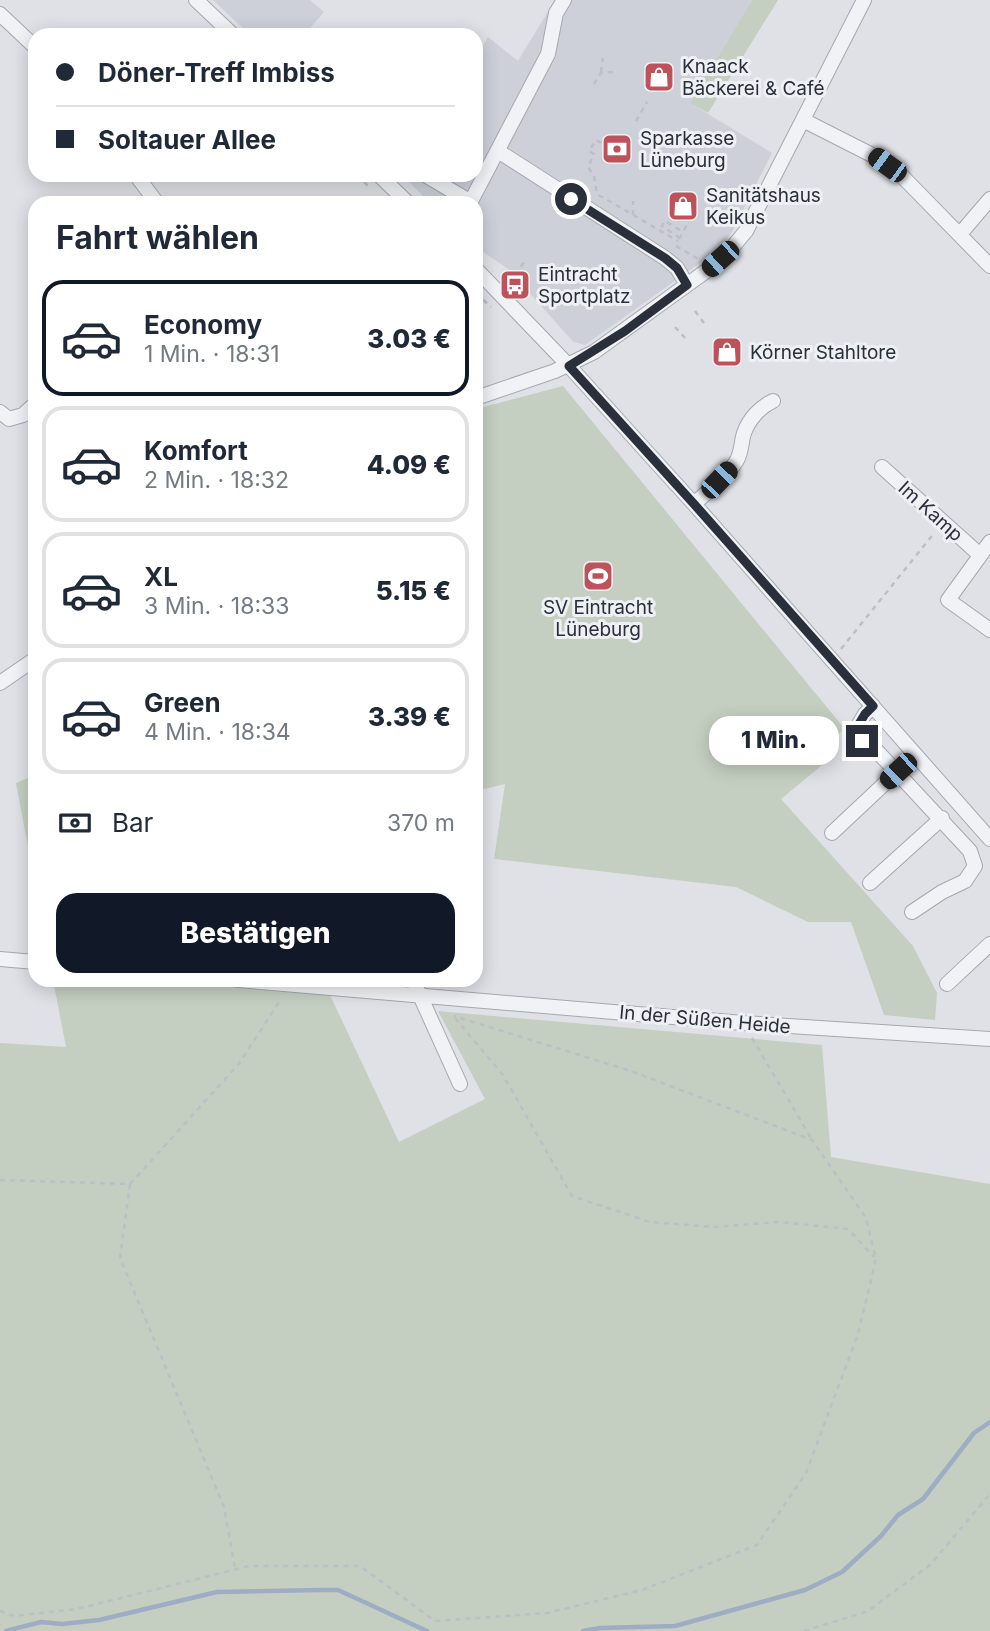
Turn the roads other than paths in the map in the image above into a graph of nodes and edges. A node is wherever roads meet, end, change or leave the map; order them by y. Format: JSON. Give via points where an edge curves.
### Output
{"nodes":[{"id":1,"x":196,"y":0,"type":"edge"},
{"id":2,"x":564,"y":0,"type":"edge"},
{"id":3,"x":864,"y":0,"type":"edge"},
{"id":4,"x":0,"y":14,"type":"edge"},
{"id":5,"x":226,"y":28,"type":"edge"},
{"id":6,"x":28,"y":40,"type":"edge"},
{"id":7,"x":803,"y":120,"type":"junction"},
{"id":8,"x":498,"y":151,"type":"junction"},
{"id":9,"x":483,"y":178,"type":"edge"},
{"id":10,"x":386,"y":182,"type":"edge"},
{"id":11,"x":437,"y":182,"type":"edge"},
{"id":12,"x":401,"y":196,"type":"edge"},
{"id":13,"x":460,"y":196,"type":"edge"},
{"id":14,"x":990,"y":199,"type":"edge"},
{"id":15,"x":960,"y":234,"type":"junction"},
{"id":16,"x":990,"y":266,"type":"edge"},
{"id":17,"x":483,"y":276,"type":"edge"},
{"id":18,"x":687,"y":285,"type":"junction"},
{"id":19,"x":569,"y":366,"type":"junction"},
{"id":20,"x":483,"y":396,"type":"edge"},
{"id":21,"x":773,"y":401,"type":"dead end"},
{"id":22,"x":28,"y":410,"type":"edge"},
{"id":23,"x":0,"y":412,"type":"edge"},
{"id":24,"x":882,"y":467,"type":"dead end"},
{"id":25,"x":694,"y":504,"type":"junction"},
{"id":26,"x":990,"y":542,"type":"edge"},
{"id":27,"x":979,"y":555,"type":"junction"},
{"id":28,"x":990,"y":630,"type":"edge"},
{"id":29,"x":28,"y":664,"type":"edge"},
{"id":30,"x":0,"y":683,"type":"edge"},
{"id":31,"x":873,"y":706,"type":"junction"},
{"id":32,"x":898,"y":771,"type":"junction"},
{"id":33,"x":942,"y":818,"type":"junction"},
{"id":34,"x":832,"y":833,"type":"dead end"},
{"id":35,"x":990,"y":839,"type":"edge"},
{"id":36,"x":870,"y":883,"type":"dead end"},
{"id":37,"x":912,"y":912,"type":"dead end"},
{"id":38,"x":990,"y":944,"type":"edge"},
{"id":39,"x":0,"y":959,"type":"edge"},
{"id":40,"x":28,"y":961,"type":"edge"},
{"id":41,"x":947,"y":984,"type":"dead end"},
{"id":42,"x":317,"y":987,"type":"edge"},
{"id":43,"x":416,"y":987,"type":"edge"},
{"id":44,"x":420,"y":995,"type":"junction"},
{"id":45,"x":990,"y":1039,"type":"edge"},
{"id":46,"x":460,"y":1084,"type":"dead end"}],
"edges":[{"from":1,"to":5,"type":"street"},
{"from":2,"to":8,"type":"street","via":[[556,13],[548,54]]},
{"from":3,"to":7,"type":"street"},
{"from":4,"to":6,"type":"street"},
{"from":7,"to":15,"type":"street","via":[[900,174]]},
{"from":7,"to":18,"type":"street","via":[[746,231],[732,249]]},
{"from":8,"to":9,"type":"street"},
{"from":8,"to":18,"type":"street","via":[[665,258]]},
{"from":10,"to":12,"type":"street"},
{"from":11,"to":13,"type":"street"},
{"from":14,"to":15,"type":"street"},
{"from":15,"to":16,"type":"street"},
{"from":17,"to":19,"type":"street"},
{"from":18,"to":19,"type":"street"},
{"from":19,"to":20,"type":"street"},
{"from":19,"to":25,"type":"street"},
{"from":21,"to":25,"type":"street","via":[[751,420],[737,460]]},
{"from":22,"to":23,"type":"street","via":[[9,419]]},
{"from":24,"to":27,"type":"street","name":"Im Kamp"},
{"from":25,"to":31,"type":"street"},
{"from":26,"to":27,"type":"street","name":"Im Kamp"},
{"from":27,"to":28,"type":"street","name":"Im Kamp","via":[[948,600]]},
{"from":29,"to":30,"type":"street"},
{"from":31,"to":32,"type":"street","via":[[856,729],[862,741]]},
{"from":31,"to":35,"type":"street"},
{"from":32,"to":33,"type":"street"},
{"from":32,"to":34,"type":"street"},
{"from":33,"to":36,"type":"street"},
{"from":33,"to":37,"type":"street","via":[[970,851],[975,866],[965,881]]},
{"from":38,"to":41,"type":"street"},
{"from":39,"to":40,"type":"street"},
{"from":42,"to":44,"type":"street","name":"In der Süßen Heide"},
{"from":43,"to":44,"type":"street"},
{"from":44,"to":45,"type":"street","name":"In der Süßen Heide"},
{"from":44,"to":46,"type":"street"}]}
